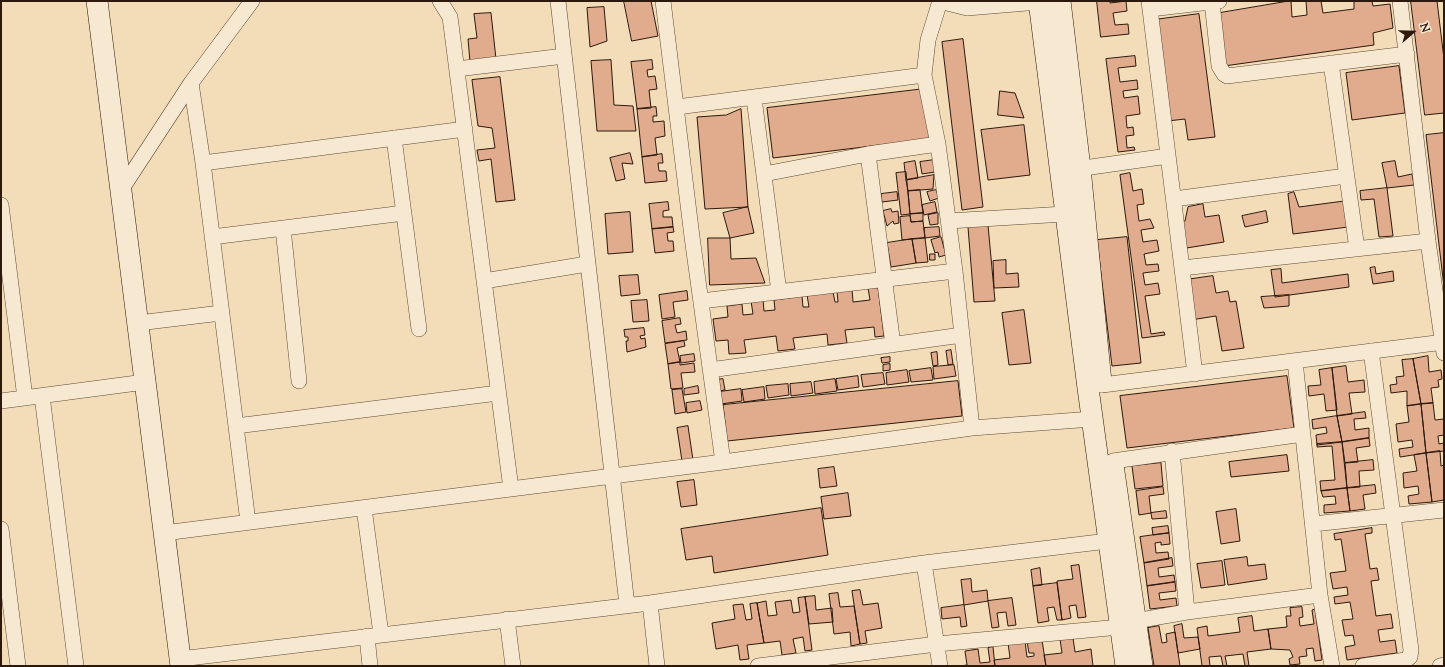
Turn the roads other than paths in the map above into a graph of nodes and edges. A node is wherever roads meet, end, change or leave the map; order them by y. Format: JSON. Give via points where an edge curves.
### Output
{"nodes":[{"id":1,"x":97,"y":1,"type":"edge"},
{"id":2,"x":252,"y":1,"type":"edge"},
{"id":3,"x":440,"y":1,"type":"edge"},
{"id":4,"x":558,"y":1,"type":"edge"},
{"id":5,"x":663,"y":1,"type":"edge"},
{"id":6,"x":939,"y":1,"type":"edge"},
{"id":7,"x":1060,"y":1,"type":"edge"},
{"id":8,"x":1400,"y":1,"type":"edge"},
{"id":9,"x":1039,"y":2,"type":"edge"},
{"id":10,"x":1215,"y":2,"type":"edge"},
{"id":11,"x":1150,"y":5,"type":"edge"},
{"id":12,"x":1407,"y":54,"type":"junction"},
{"id":13,"x":564,"y":56,"type":"junction"},
{"id":14,"x":1331,"y":63,"type":"junction"},
{"id":15,"x":457,"y":70,"type":"junction"},
{"id":16,"x":924,"y":75,"type":"junction"},
{"id":17,"x":191,"y":83,"type":"junction"},
{"id":18,"x":754,"y":98,"type":"junction"},
{"id":19,"x":677,"y":108,"type":"junction"},
{"id":20,"x":465,"y":129,"type":"junction"},
{"id":21,"x":394,"y":138,"type":"junction"},
{"id":22,"x":938,"y":144,"type":"junction"},
{"id":23,"x":868,"y":154,"type":"junction"},
{"id":24,"x":1168,"y":156,"type":"junction"},
{"id":25,"x":203,"y":163,"type":"junction"},
{"id":26,"x":1070,"y":170,"type":"junction"},
{"id":27,"x":764,"y":174,"type":"junction"},
{"id":28,"x":1346,"y":176,"type":"junction"},
{"id":29,"x":121,"y":190,"type":"junction"},
{"id":30,"x":1174,"y":199,"type":"junction"},
{"id":31,"x":1,"y":205,"type":"edge"},
{"id":32,"x":404,"y":213,"type":"junction"},
{"id":33,"x":1065,"y":214,"type":"junction"},
{"id":34,"x":948,"y":221,"type":"junction"},
{"id":35,"x":2,"y":226,"type":"edge"},
{"id":36,"x":283,"y":228,"type":"junction"},
{"id":37,"x":212,"y":237,"type":"junction"},
{"id":38,"x":1428,"y":241,"type":"junction"},
{"id":39,"x":1357,"y":249,"type":"junction"},
{"id":40,"x":587,"y":264,"type":"junction"},
{"id":41,"x":1182,"y":268,"type":"junction"},
{"id":42,"x":955,"y":271,"type":"junction"},
{"id":43,"x":883,"y":278,"type":"junction"},
{"id":44,"x":484,"y":281,"type":"junction"},
{"id":45,"x":779,"y":292,"type":"junction"},
{"id":46,"x":701,"y":301,"type":"junction"},
{"id":47,"x":7,"y":302,"type":"edge"},
{"id":48,"x":221,"y":313,"type":"junction"},
{"id":49,"x":138,"y":323,"type":"junction"},
{"id":50,"x":419,"y":329,"type":"dead end"},
{"id":51,"x":962,"y":335,"type":"junction"},
{"id":52,"x":893,"y":345,"type":"junction"},
{"id":53,"x":1443,"y":346,"type":"edge"},
{"id":54,"x":1371,"y":351,"type":"junction"},
{"id":55,"x":1295,"y":361,"type":"junction"},
{"id":56,"x":710,"y":370,"type":"junction"},
{"id":57,"x":1195,"y":374,"type":"junction"},
{"id":58,"x":299,"y":381,"type":"dead end"},
{"id":59,"x":145,"y":382,"type":"junction"},
{"id":60,"x":1102,"y":385,"type":"junction"},
{"id":61,"x":498,"y":392,"type":"junction"},
{"id":62,"x":42,"y":396,"type":"junction"},
{"id":63,"x":25,"y":398,"type":"junction"},
{"id":64,"x":1,"y":401,"type":"edge"},
{"id":65,"x":1092,"y":419,"type":"junction"},
{"id":66,"x":236,"y":426,"type":"junction"},
{"id":67,"x":972,"y":428,"type":"junction"},
{"id":68,"x":1303,"y":434,"type":"junction"},
{"id":69,"x":1172,"y":451,"type":"junction"},
{"id":70,"x":1113,"y":461,"type":"junction"},
{"id":71,"x":723,"y":462,"type":"junction"},
{"id":72,"x":614,"y":475,"type":"junction"},
{"id":73,"x":511,"y":489,"type":"junction"},
{"id":74,"x":364,"y":508,"type":"junction"},
{"id":75,"x":1444,"y":510,"type":"edge"},
{"id":76,"x":1392,"y":515,"type":"junction"},
{"id":77,"x":248,"y":522,"type":"junction"},
{"id":78,"x":1313,"y":524,"type":"junction"},
{"id":79,"x":1,"y":529,"type":"edge"},
{"id":80,"x":164,"y":533,"type":"junction"},
{"id":81,"x":1108,"y":541,"type":"junction"},
{"id":82,"x":2,"y":550,"type":"edge"},
{"id":83,"x":924,"y":563,"type":"junction"},
{"id":84,"x":1320,"y":595,"type":"junction"},
{"id":85,"x":650,"y":603,"type":"junction"},
{"id":86,"x":627,"y":605,"type":"junction"},
{"id":87,"x":1187,"y":612,"type":"junction"},
{"id":88,"x":507,"y":619,"type":"junction"},
{"id":89,"x":1128,"y":624,"type":"junction"},
{"id":90,"x":374,"y":635,"type":"junction"},
{"id":91,"x":937,"y":644,"type":"junction"},
{"id":92,"x":1415,"y":661,"type":"edge"},
{"id":93,"x":181,"y":662,"type":"edge"},
{"id":94,"x":18,"y":666,"type":"edge"},
{"id":95,"x":76,"y":666,"type":"edge"},
{"id":96,"x":370,"y":666,"type":"edge"},
{"id":97,"x":513,"y":666,"type":"edge"},
{"id":98,"x":657,"y":666,"type":"edge"},
{"id":99,"x":758,"y":666,"type":"edge"},
{"id":100,"x":940,"y":666,"type":"edge"},
{"id":101,"x":1126,"y":666,"type":"edge"},
{"id":102,"x":1142,"y":666,"type":"edge"},
{"id":103,"x":1332,"y":666,"type":"edge"},
{"id":104,"x":1363,"y":666,"type":"edge"},
{"id":105,"x":1440,"y":666,"type":"edge"},
{"id":106,"x":1444,"y":666,"type":"edge"}],
"edges":[{"from":1,"to":29,"type":"street"},
{"from":2,"to":17,"type":"street"},
{"from":3,"to":15,"type":"street","via":[[450,17]]},
{"from":4,"to":13,"type":"street"},
{"from":5,"to":19,"type":"street"},
{"from":6,"to":9,"type":"street","via":[[967,8]]},
{"from":6,"to":16,"type":"street","via":[[928,40]]},
{"from":7,"to":26,"type":"street"},
{"from":8,"to":12,"type":"street"},
{"from":9,"to":26,"type":"street"},
{"from":10,"to":11,"type":"street"},
{"from":10,"to":14,"type":"street","via":[[1220,66],[1227,76]]},
{"from":11,"to":24,"type":"street"},
{"from":12,"to":14,"type":"street"},
{"from":12,"to":38,"type":"street"},
{"from":13,"to":15,"type":"street"},
{"from":13,"to":40,"type":"street"},
{"from":14,"to":28,"type":"street"},
{"from":15,"to":20,"type":"street"},
{"from":16,"to":18,"type":"street"},
{"from":16,"to":22,"type":"street"},
{"from":17,"to":25,"type":"street"},
{"from":17,"to":29,"type":"street"},
{"from":18,"to":19,"type":"street"},
{"from":18,"to":27,"type":"street"},
{"from":19,"to":46,"type":"street"},
{"from":20,"to":21,"type":"street"},
{"from":20,"to":44,"type":"street"},
{"from":21,"to":25,"type":"street"},
{"from":21,"to":32,"type":"street"},
{"from":22,"to":23,"type":"street"},
{"from":22,"to":34,"type":"street"},
{"from":23,"to":27,"type":"street"},
{"from":23,"to":43,"type":"street"},
{"from":24,"to":26,"type":"street"},
{"from":24,"to":30,"type":"street"},
{"from":25,"to":37,"type":"street"},
{"from":26,"to":33,"type":"street"},
{"from":26,"to":60,"type":"street"},
{"from":27,"to":45,"type":"street"},
{"from":28,"to":30,"type":"street"},
{"from":28,"to":39,"type":"street"},
{"from":29,"to":49,"type":"street"},
{"from":30,"to":41,"type":"street"},
{"from":31,"to":35,"type":"street"},
{"from":32,"to":36,"type":"street"},
{"from":32,"to":50,"type":"street"},
{"from":33,"to":34,"type":"street"},
{"from":33,"to":65,"type":"street"},
{"from":34,"to":42,"type":"street"},
{"from":35,"to":47,"type":"street"},
{"from":36,"to":37,"type":"street"},
{"from":36,"to":58,"type":"street"},
{"from":37,"to":48,"type":"street"},
{"from":38,"to":39,"type":"street"},
{"from":38,"to":53,"type":"street"},
{"from":39,"to":41,"type":"street"},
{"from":40,"to":44,"type":"street"},
{"from":40,"to":72,"type":"street"},
{"from":41,"to":57,"type":"street"},
{"from":42,"to":43,"type":"street"},
{"from":42,"to":51,"type":"street"},
{"from":43,"to":45,"type":"street"},
{"from":43,"to":52,"type":"street"},
{"from":44,"to":61,"type":"street"},
{"from":45,"to":46,"type":"street"},
{"from":46,"to":56,"type":"street"},
{"from":47,"to":63,"type":"street"},
{"from":48,"to":49,"type":"street"},
{"from":48,"to":66,"type":"street"},
{"from":49,"to":59,"type":"street"},
{"from":51,"to":52,"type":"street"},
{"from":51,"to":67,"type":"street"},
{"from":52,"to":56,"type":"street"},
{"from":53,"to":54,"type":"street"},
{"from":54,"to":55,"type":"street"},
{"from":54,"to":76,"type":"street"},
{"from":55,"to":57,"type":"street"},
{"from":55,"to":68,"type":"street"},
{"from":56,"to":71,"type":"street"},
{"from":57,"to":60,"type":"street"},
{"from":59,"to":62,"type":"street"},
{"from":59,"to":80,"type":"street"},
{"from":60,"to":70,"type":"street"},
{"from":61,"to":66,"type":"street"},
{"from":61,"to":73,"type":"street"},
{"from":62,"to":63,"type":"street"},
{"from":62,"to":95,"type":"street"},
{"from":63,"to":64,"type":"street"},
{"from":65,"to":67,"type":"street"},
{"from":65,"to":81,"type":"street"},
{"from":66,"to":77,"type":"street"},
{"from":67,"to":71,"type":"street"},
{"from":68,"to":69,"type":"street"},
{"from":68,"to":78,"type":"street"},
{"from":69,"to":70,"type":"street"},
{"from":69,"to":87,"type":"street"},
{"from":70,"to":89,"type":"street"},
{"from":71,"to":72,"type":"street"},
{"from":72,"to":73,"type":"street"},
{"from":72,"to":86,"type":"street"},
{"from":73,"to":74,"type":"street"},
{"from":74,"to":77,"type":"street"},
{"from":74,"to":90,"type":"street"},
{"from":75,"to":76,"type":"street"},
{"from":76,"to":78,"type":"street"},
{"from":76,"to":92,"type":"street","via":[[1411,650]]},
{"from":77,"to":80,"type":"street"},
{"from":78,"to":84,"type":"street"},
{"from":79,"to":82,"type":"street"},
{"from":80,"to":93,"type":"street"},
{"from":81,"to":83,"type":"street"},
{"from":81,"to":89,"type":"street"},
{"from":82,"to":94,"type":"street"},
{"from":83,"to":85,"type":"street"},
{"from":83,"to":91,"type":"street"},
{"from":84,"to":87,"type":"street"},
{"from":84,"to":103,"type":"street"},
{"from":85,"to":86,"type":"street"},
{"from":85,"to":98,"type":"street"},
{"from":86,"to":88,"type":"street"},
{"from":87,"to":89,"type":"street"},
{"from":88,"to":90,"type":"street"},
{"from":88,"to":97,"type":"street"},
{"from":89,"to":91,"type":"street"},
{"from":89,"to":101,"type":"street"},
{"from":89,"to":102,"type":"street"},
{"from":90,"to":93,"type":"street"},
{"from":90,"to":96,"type":"street"},
{"from":91,"to":99,"type":"street"},
{"from":91,"to":100,"type":"street"},
{"from":92,"to":104,"type":"street"},
{"from":105,"to":106,"type":"street"}]}
